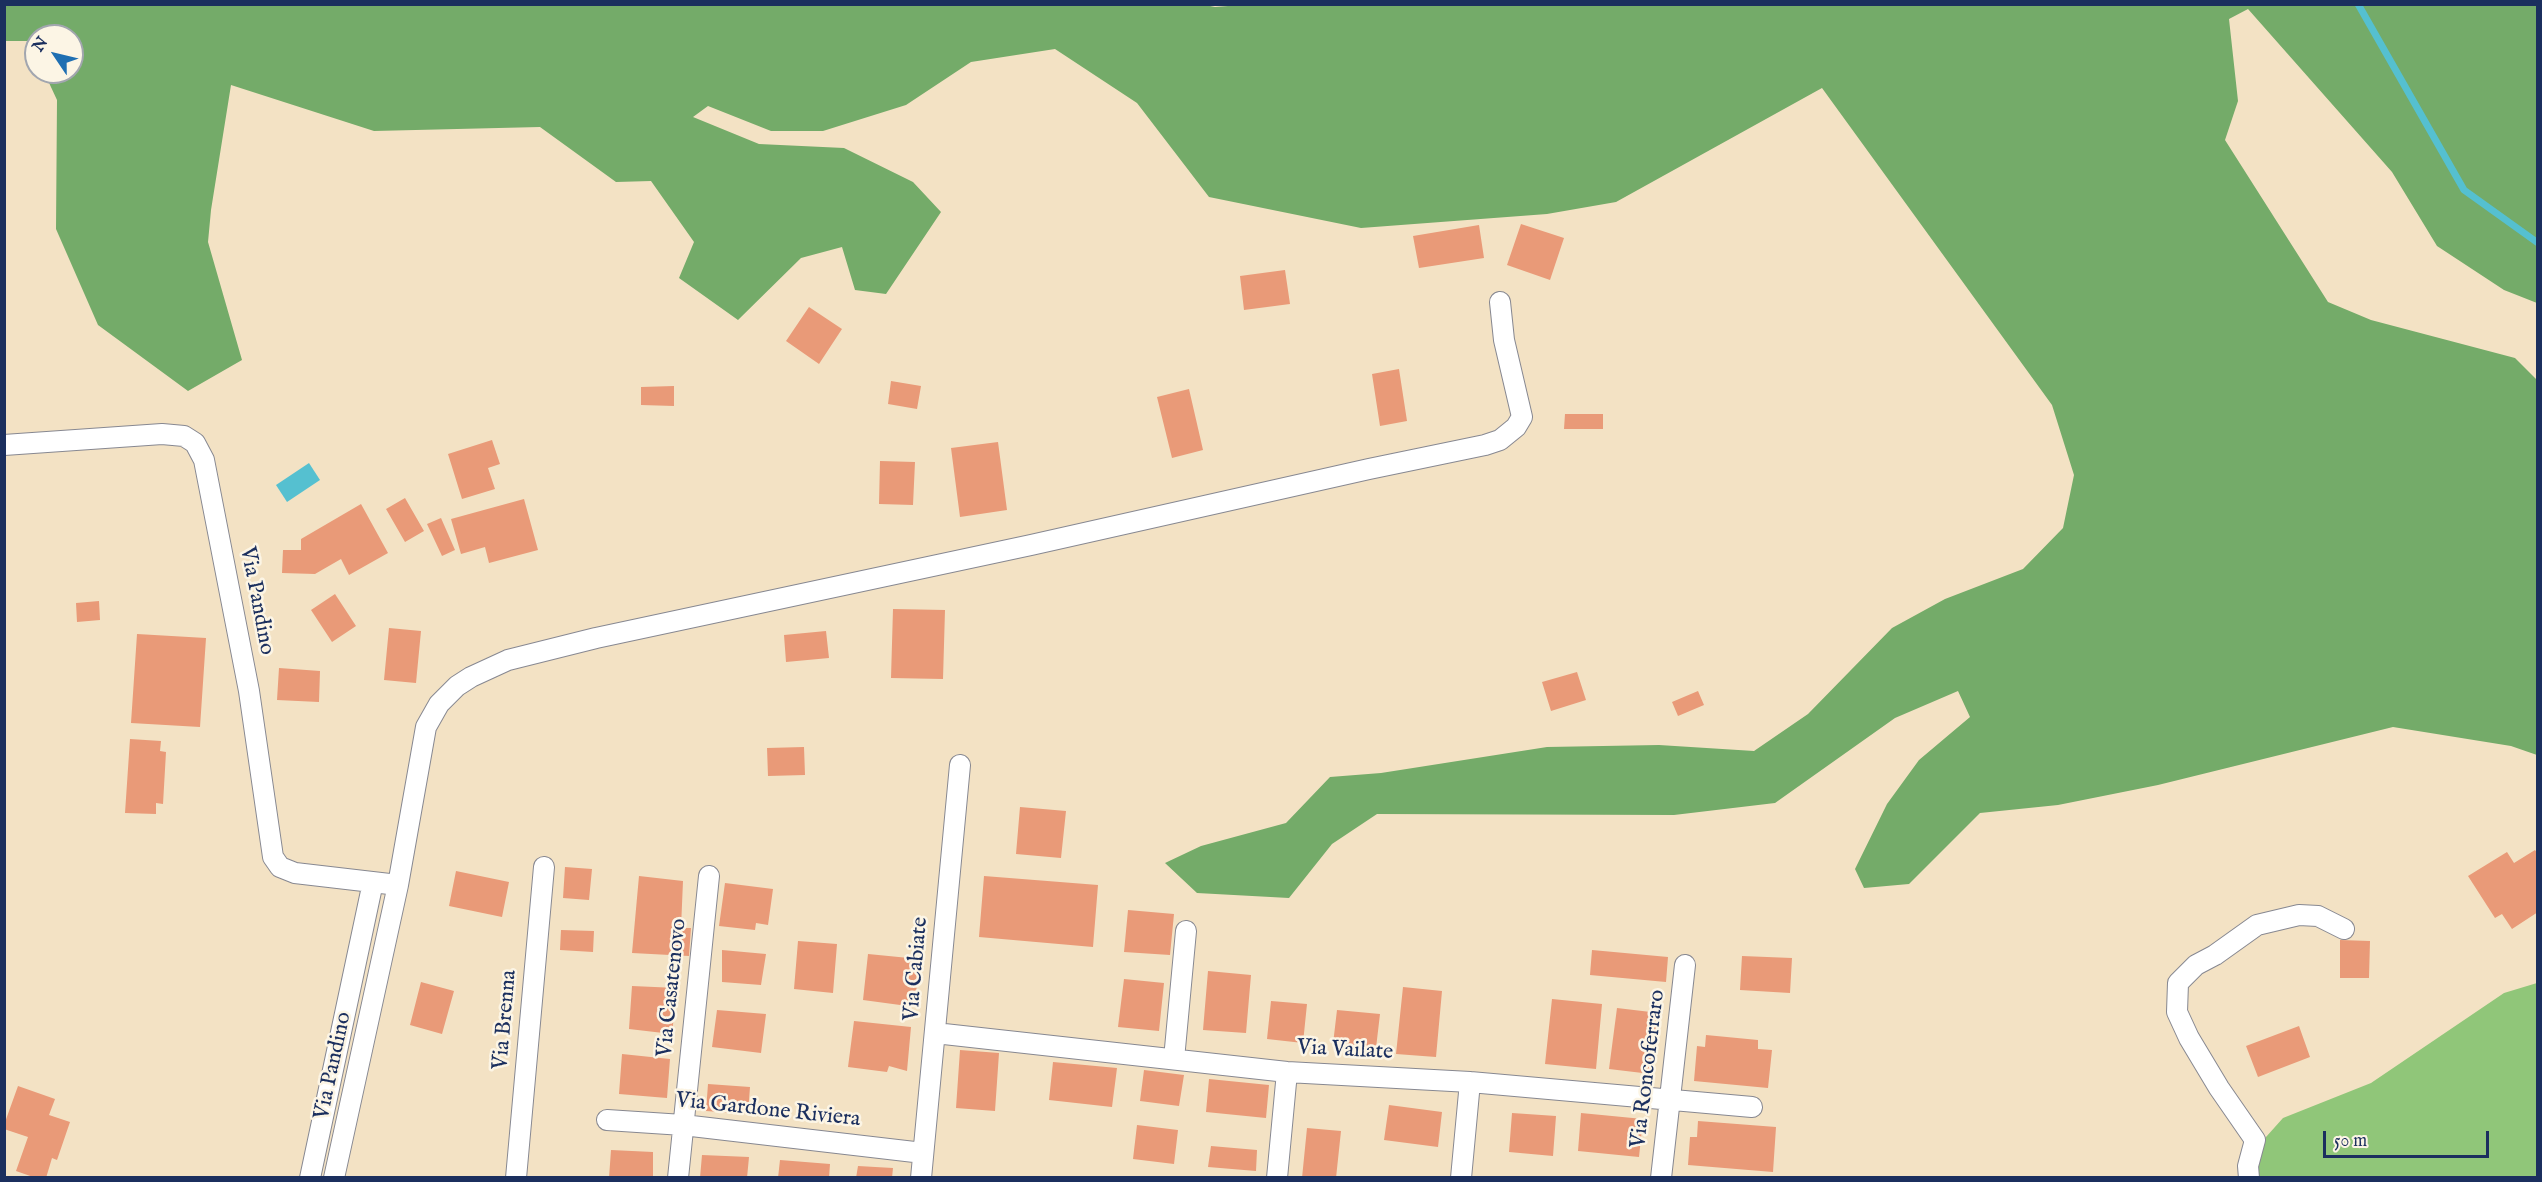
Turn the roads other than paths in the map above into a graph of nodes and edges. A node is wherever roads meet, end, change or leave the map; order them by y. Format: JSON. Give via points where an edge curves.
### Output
{"nodes":[{"id":1,"x":1500,"y":302,"type":"dead end"},
{"id":2,"x":4,"y":445,"type":"edge"},
{"id":3,"x":960,"y":765,"type":"dead end"},
{"id":4,"x":544,"y":867,"type":"dead end"},
{"id":5,"x":709,"y":876,"type":"dead end"},
{"id":6,"x":373,"y":882,"type":"junction"},
{"id":7,"x":398,"y":885,"type":"junction"},
{"id":8,"x":2344,"y":929,"type":"dead end"},
{"id":9,"x":1186,"y":931,"type":"dead end"},
{"id":10,"x":1685,"y":965,"type":"dead end"},
{"id":11,"x":935,"y":1033,"type":"junction"},
{"id":12,"x":1174,"y":1059,"type":"junction"},
{"id":13,"x":1287,"y":1071,"type":"junction"},
{"id":14,"x":1470,"y":1082,"type":"junction"},
{"id":15,"x":1669,"y":1100,"type":"junction"},
{"id":16,"x":1752,"y":1107,"type":"dead end"},
{"id":17,"x":607,"y":1120,"type":"dead end"},
{"id":18,"x":682,"y":1125,"type":"junction"},
{"id":19,"x":923,"y":1153,"type":"junction"},
{"id":20,"x":310,"y":1178,"type":"edge"},
{"id":21,"x":334,"y":1178,"type":"edge"},
{"id":22,"x":516,"y":1178,"type":"edge"},
{"id":23,"x":678,"y":1178,"type":"edge"},
{"id":24,"x":921,"y":1178,"type":"edge"},
{"id":25,"x":1277,"y":1178,"type":"edge"},
{"id":26,"x":1461,"y":1178,"type":"edge"},
{"id":27,"x":1661,"y":1178,"type":"edge"},
{"id":28,"x":2249,"y":1178,"type":"edge"}],
"edges":[{"from":1,"to":7,"type":"street","via":[[1521,417],[1516,427],[1500,440],[596,639],[508,660],[471,677],[445,697],[426,727]]},
{"from":2,"to":6,"type":"street","name":"Via Pandino","via":[[162,434],[184,436],[195,443],[204,460],[249,691],[273,857],[280,867],[295,873]]},
{"from":3,"to":11,"type":"street","name":"Via Cabiate"},
{"from":4,"to":22,"type":"street","name":"Via Brenna"},
{"from":5,"to":18,"type":"street","name":"Via Casatenovo"},
{"from":6,"to":7,"type":"street","name":"Via Pandino"},
{"from":6,"to":20,"type":"street","name":"Via Pandino"},
{"from":7,"to":21,"type":"street","name":"Via Pandino"},
{"from":8,"to":28,"type":"street","via":[[2308,915],[2257,926],[2196,965],[2178,983],[2177,1011],[2189,1038],[2255,1140]]},
{"from":9,"to":12,"type":"street"},
{"from":10,"to":15,"type":"street","name":"Via Roncoferraro"},
{"from":11,"to":12,"type":"street","name":"Via Vailate"},
{"from":11,"to":19,"type":"street","name":"Via Cabiate"},
{"from":12,"to":13,"type":"street","name":"Via Vailate"},
{"from":13,"to":14,"type":"street","name":"Via Vailate"},
{"from":13,"to":25,"type":"street"},
{"from":14,"to":15,"type":"street","name":"Via Vailate"},
{"from":14,"to":26,"type":"street"},
{"from":15,"to":16,"type":"street","name":"Via Vailate"},
{"from":15,"to":27,"type":"street","name":"Via Roncoferraro"},
{"from":17,"to":18,"type":"street","name":"Via Gardone Riviera"},
{"from":18,"to":19,"type":"street","name":"Via Gardone Riviera"},
{"from":18,"to":23,"type":"street","name":"Via Casatenovo"},
{"from":19,"to":24,"type":"street","name":"Via Cabiate"}]}
